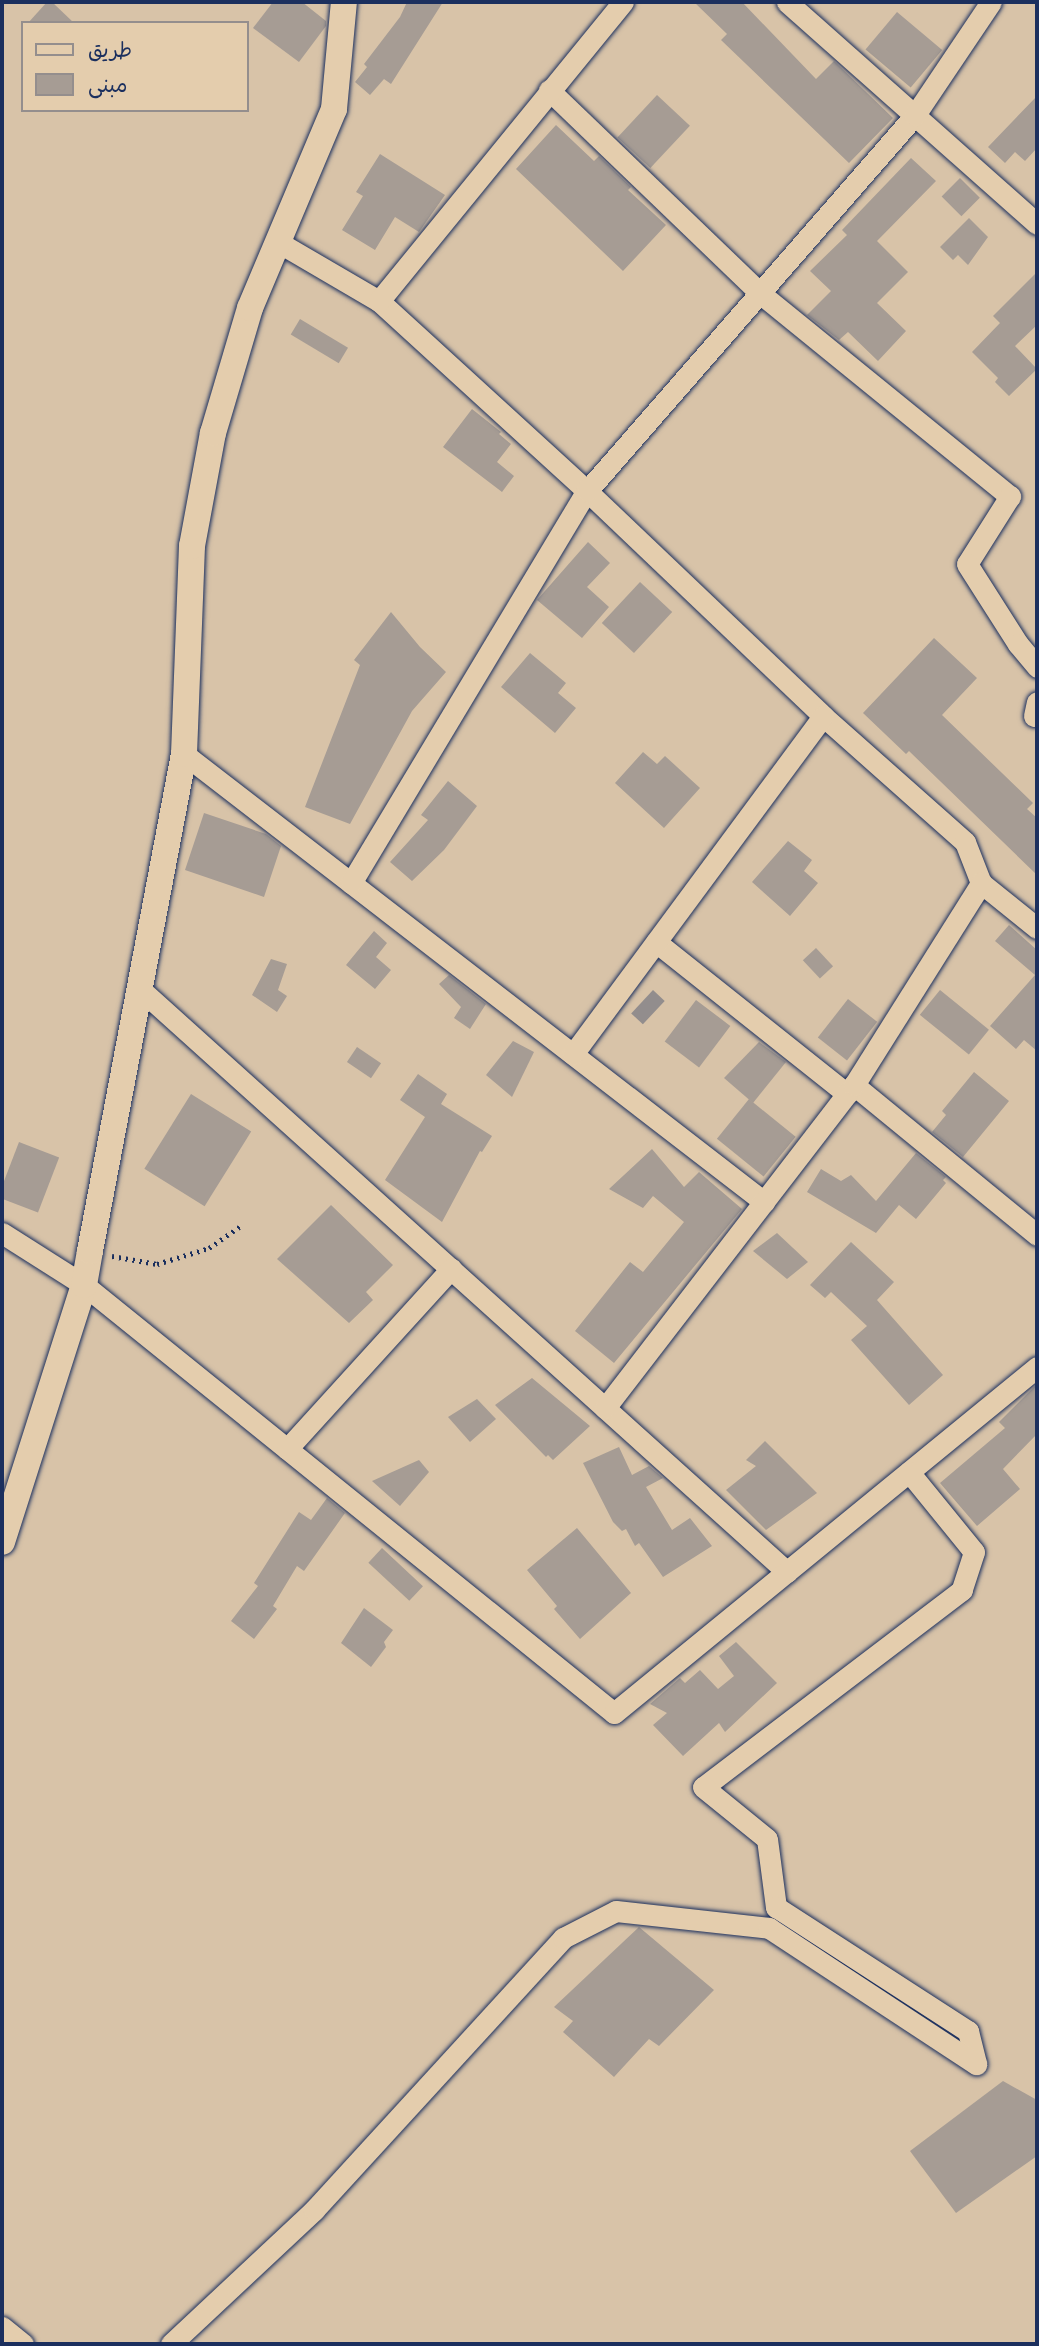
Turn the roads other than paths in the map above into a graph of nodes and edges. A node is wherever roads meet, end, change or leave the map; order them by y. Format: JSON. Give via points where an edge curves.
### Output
{"nodes":[{"id":1,"x":344,"y":2,"type":"edge"},
{"id":2,"x":623,"y":2,"type":"edge"},
{"id":3,"x":787,"y":2,"type":"edge"},
{"id":4,"x":991,"y":2,"type":"edge"},
{"id":5,"x":549,"y":89,"type":"junction"},
{"id":6,"x":915,"y":115,"type":"junction"},
{"id":7,"x":1037,"y":223,"type":"edge"},
{"id":8,"x":278,"y":242,"type":"junction"},
{"id":9,"x":761,"y":294,"type":"junction"},
{"id":10,"x":379,"y":301,"type":"junction"},
{"id":11,"x":587,"y":491,"type":"junction"},
{"id":12,"x":1037,"y":667,"type":"edge"},
{"id":13,"x":823,"y":716,"type":"junction"},
{"id":14,"x":184,"y":754,"type":"junction"},
{"id":15,"x":351,"y":883,"type":"junction"},
{"id":16,"x":981,"y":883,"type":"junction"},
{"id":17,"x":1037,"y":928,"type":"edge"},
{"id":18,"x":656,"y":942,"type":"junction"},
{"id":19,"x":140,"y":989,"type":"junction"},
{"id":20,"x":573,"y":1054,"type":"junction"},
{"id":21,"x":850,"y":1090,"type":"junction"},
{"id":22,"x":764,"y":1202,"type":"junction"},
{"id":23,"x":2,"y":1233,"type":"edge"},
{"id":24,"x":1037,"y":1235,"type":"edge"},
{"id":25,"x":451,"y":1269,"type":"junction"},
{"id":26,"x":84,"y":1285,"type":"junction"},
{"id":27,"x":1037,"y":1367,"type":"edge"},
{"id":28,"x":605,"y":1408,"type":"junction"},
{"id":29,"x":287,"y":1449,"type":"junction"},
{"id":30,"x":909,"y":1472,"type":"junction"},
{"id":31,"x":2,"y":1542,"type":"edge"},
{"id":32,"x":787,"y":1572,"type":"junction"},
{"id":33,"x":2,"y":2327,"type":"edge"},
{"id":34,"x":23,"y":2344,"type":"edge"},
{"id":35,"x":171,"y":2344,"type":"edge"}],
"edges":[{"from":1,"to":8,"type":"street","via":[[334,109]]},
{"from":2,"to":5,"type":"street"},
{"from":3,"to":6,"type":"street"},
{"from":4,"to":6,"type":"street"},
{"from":5,"to":9,"type":"street"},
{"from":5,"to":10,"type":"street"},
{"from":6,"to":7,"type":"street"},
{"from":6,"to":9,"type":"street"},
{"from":8,"to":10,"type":"street"},
{"from":8,"to":14,"type":"street","via":[[250,308],[203,484],[192,546]]},
{"from":9,"to":11,"type":"street"},
{"from":9,"to":12,"type":"street","via":[[1010,496],[967,564]]},
{"from":10,"to":11,"type":"street"},
{"from":11,"to":13,"type":"street"},
{"from":11,"to":15,"type":"street"},
{"from":13,"to":16,"type":"street","via":[[965,842]]},
{"from":13,"to":18,"type":"street"},
{"from":14,"to":15,"type":"street"},
{"from":14,"to":19,"type":"street"},
{"from":15,"to":20,"type":"street"},
{"from":16,"to":17,"type":"street"},
{"from":16,"to":21,"type":"street"},
{"from":18,"to":20,"type":"street"},
{"from":18,"to":21,"type":"street"},
{"from":19,"to":25,"type":"street"},
{"from":19,"to":26,"type":"street"},
{"from":20,"to":22,"type":"street"},
{"from":21,"to":22,"type":"street"},
{"from":21,"to":24,"type":"street"},
{"from":22,"to":28,"type":"street"},
{"from":23,"to":26,"type":"street"},
{"from":25,"to":28,"type":"street"},
{"from":25,"to":29,"type":"street"},
{"from":26,"to":29,"type":"street"},
{"from":26,"to":31,"type":"street"},
{"from":27,"to":30,"type":"street"},
{"from":28,"to":32,"type":"street"},
{"from":29,"to":32,"type":"street","via":[[614,1713]]},
{"from":30,"to":32,"type":"street"},
{"from":30,"to":35,"type":"street","via":[[974,1552],[962,1590],[703,1787],[767,1839],[776,1907],[968,2031],[976,2064],[769,1928],[616,1911],[563,1938],[314,2210]]},
{"from":33,"to":34,"type":"street"}]}
